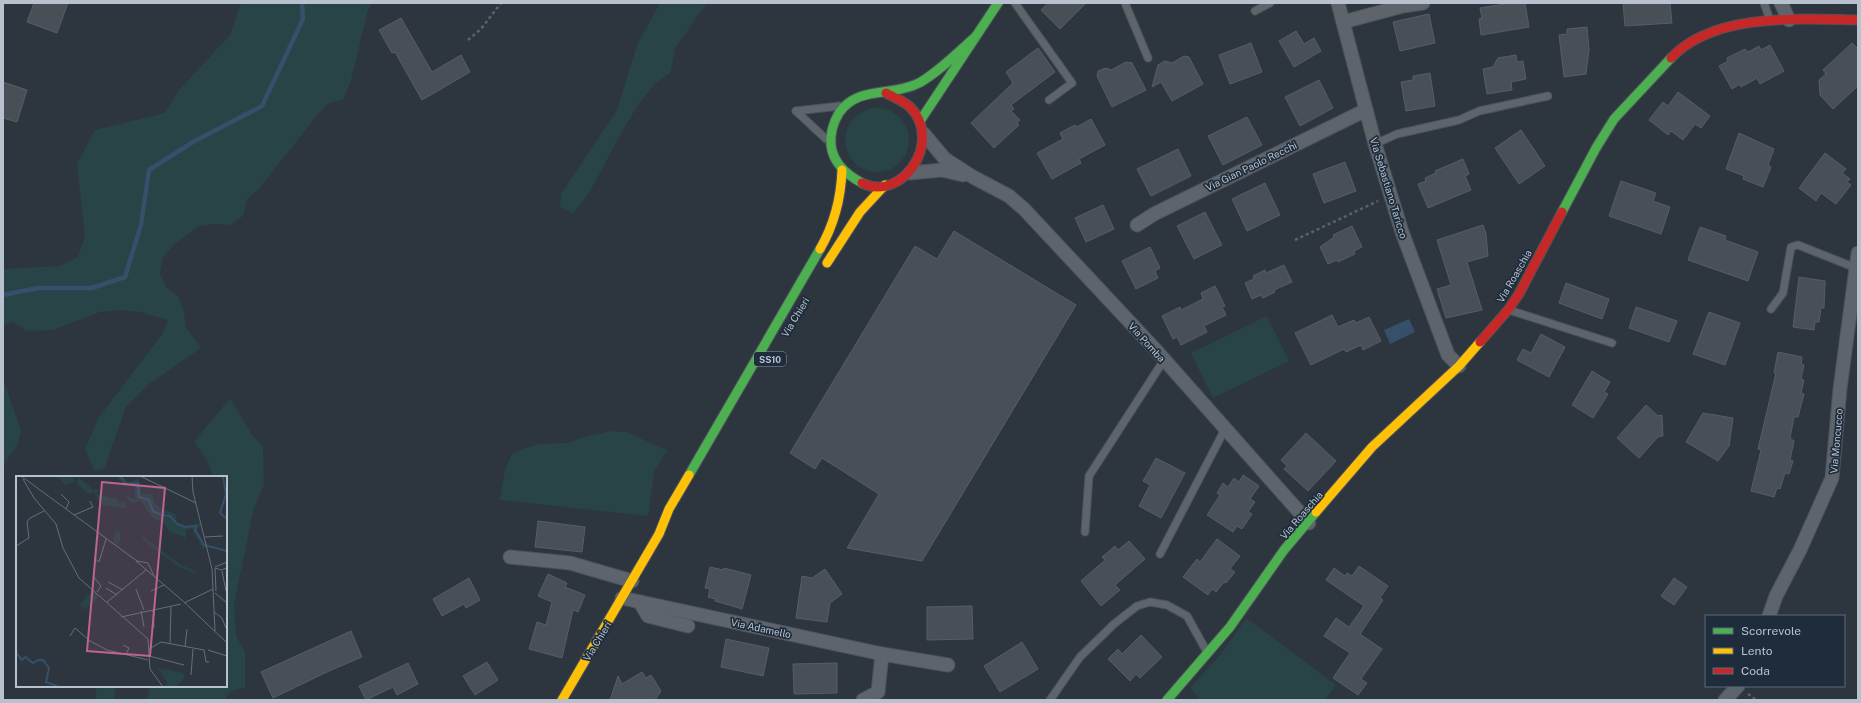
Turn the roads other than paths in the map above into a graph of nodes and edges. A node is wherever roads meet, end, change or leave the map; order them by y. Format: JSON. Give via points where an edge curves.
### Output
{"nodes":[{"id":1,"x":998,"y":3,"type":"edge"},
{"id":2,"x":1015,"y":3,"type":"edge"},
{"id":3,"x":1125,"y":3,"type":"edge"},
{"id":4,"x":1270,"y":3,"type":"edge"},
{"id":5,"x":1338,"y":3,"type":"edge"},
{"id":6,"x":1423,"y":3,"type":"edge"},
{"id":7,"x":1764,"y":3,"type":"edge"},
{"id":8,"x":1781,"y":3,"type":"edge"},
{"id":9,"x":1255,"y":11,"type":"dead end"},
{"id":10,"x":1789,"y":20,"type":"junction"},
{"id":11,"x":1858,"y":20,"type":"edge"},
{"id":12,"x":1343,"y":22,"type":"junction"},
{"id":13,"x":1771,"y":22,"type":"junction"},
{"id":14,"x":975,"y":37,"type":"junction"},
{"id":15,"x":1148,"y":58,"type":"dead end"},
{"id":16,"x":886,"y":93,"type":"junction"},
{"id":17,"x":1548,"y":96,"type":"dead end"},
{"id":18,"x":1048,"y":100,"type":"dead end"},
{"id":19,"x":846,"y":105,"type":"junction"},
{"id":20,"x":1366,"y":110,"type":"junction"},
{"id":21,"x":920,"y":121,"type":"junction"},
{"id":22,"x":924,"y":134,"type":"junction"},
{"id":23,"x":831,"y":144,"type":"junction"},
{"id":24,"x":1375,"y":144,"type":"junction"},
{"id":25,"x":842,"y":170,"type":"junction"},
{"id":26,"x":910,"y":173,"type":"junction"},
{"id":27,"x":972,"y":176,"type":"junction"},
{"id":28,"x":885,"y":185,"type":"junction"},
{"id":29,"x":1137,"y":225,"type":"dead end"},
{"id":30,"x":1858,"y":253,"type":"edge"},
{"id":31,"x":1856,"y":268,"type":"junction"},
{"id":32,"x":824,"y":269,"type":"dead end"},
{"id":33,"x":1771,"y":309,"type":"dead end"},
{"id":34,"x":1508,"y":310,"type":"junction"},
{"id":35,"x":1612,"y":343,"type":"dead end"},
{"id":36,"x":1164,"y":360,"type":"junction"},
{"id":37,"x":1459,"y":366,"type":"junction"},
{"id":38,"x":1225,"y":428,"type":"junction"},
{"id":39,"x":677,"y":516,"type":"dead end"},
{"id":40,"x":1309,"y":523,"type":"junction"},
{"id":41,"x":1084,"y":532,"type":"dead end"},
{"id":42,"x":659,"y":534,"type":"junction"},
{"id":43,"x":1160,"y":554,"type":"dead end"},
{"id":44,"x":510,"y":558,"type":"dead end"},
{"id":45,"x":632,"y":581,"type":"junction"},
{"id":46,"x":622,"y":598,"type":"junction"},
{"id":47,"x":640,"y":602,"type":"junction"},
{"id":48,"x":1769,"y":615,"type":"edge"},
{"id":49,"x":688,"y":626,"type":"dead end"},
{"id":50,"x":1207,"y":652,"type":"junction"},
{"id":51,"x":882,"y":654,"type":"junction"},
{"id":52,"x":948,"y":665,"type":"dead end"},
{"id":53,"x":1737,"y":687,"type":"edge"},
{"id":54,"x":562,"y":700,"type":"edge"},
{"id":55,"x":863,"y":700,"type":"edge"},
{"id":56,"x":1050,"y":700,"type":"edge"},
{"id":57,"x":1166,"y":700,"type":"edge"},
{"id":58,"x":1725,"y":700,"type":"edge"}],
"edges":[{"from":1,"to":14,"type":"main road"},
{"from":2,"to":18,"type":"lane","via":[[1072,83]]},
{"from":3,"to":15,"type":"lane"},
{"from":4,"to":9,"type":"lane"},
{"from":5,"to":12,"type":"street","name":"Via Sebastiano Taricco"},
{"from":6,"to":12,"type":"street"},
{"from":7,"to":13,"type":"lane"},
{"from":8,"to":10,"type":"street"},
{"from":10,"to":11,"type":"main road","name":"Via Roaschia"},
{"from":10,"to":13,"type":"main road","name":"Via Roaschia"},
{"from":12,"to":20,"type":"street","name":"Via Sebastiano Taricco"},
{"from":13,"to":34,"type":"main road","name":"Via Roaschia","via":[[1741,25],[1695,38],[1681,47],[1614,119]]},
{"from":14,"to":16,"type":"main road","via":[[934,74],[907,89]]},
{"from":14,"to":21,"type":"main road"},
{"from":16,"to":19,"type":"main road","via":[[858,97]]},
{"from":16,"to":21,"type":"main road","via":[[900,98],[912,108]]},
{"from":17,"to":24,"type":"lane","via":[[1478,111],[1459,120],[1397,134]]},
{"from":19,"to":23,"type":"main road","via":[[837,116],[832,129]]},
{"from":19,"to":23,"type":"lane","via":[[796,111]]},
{"from":20,"to":24,"type":"street","name":"Via Sebastiano Taricco"},
{"from":20,"to":29,"type":"street","name":"Via Gian Paolo Recchi","via":[[1154,214]]},
{"from":21,"to":22,"type":"main road"},
{"from":22,"to":26,"type":"main road","via":[[923,148]]},
{"from":22,"to":27,"type":"street","name":"Via Pomba","via":[[945,159]]},
{"from":23,"to":25,"type":"main road","via":[[834,158]]},
{"from":24,"to":37,"type":"street","name":"Via Sebastiano Taricco","via":[[1402,232],[1434,321],[1448,355]]},
{"from":25,"to":28,"type":"main road","via":[[854,180],[869,185]]},
{"from":25,"to":42,"type":"main road","name":"Via Chieri","number":"SS10","via":[[840,194],[825,241],[669,509]]},
{"from":26,"to":27,"type":"street","name":"Via Pomba","via":[[942,170]]},
{"from":26,"to":28,"type":"main road","via":[[898,181]]},
{"from":27,"to":36,"type":"street","name":"Via Pomba","via":[[1010,196],[1024,209]]},
{"from":28,"to":32,"type":"main road","via":[[847,229]]},
{"from":30,"to":31,"type":"street","name":"Via Moncucco"},
{"from":31,"to":33,"type":"lane","via":[[1798,245],[1791,248],[1783,293]]},
{"from":31,"to":48,"type":"street","name":"Via Moncucco","via":[[1840,389],[1832,478]]},
{"from":34,"to":35,"type":"lane"},
{"from":34,"to":37,"type":"main road","name":"Via Roaschia"},
{"from":36,"to":38,"type":"street","name":"Via Pomba"},
{"from":36,"to":41,"type":"lane","via":[[1089,476]]},
{"from":37,"to":40,"type":"main road","name":"Via Roaschia","via":[[1372,447]]},
{"from":38,"to":40,"type":"street","name":"Via Pomba"},
{"from":38,"to":43,"type":"lane"},
{"from":39,"to":42,"type":"main road","name":"Via Chieri"},
{"from":40,"to":50,"type":"main road","name":"Via Roaschia","via":[[1284,550],[1230,627]]},
{"from":42,"to":45,"type":"main road","name":"Via Chieri"},
{"from":44,"to":45,"type":"street","via":[[570,563]]},
{"from":45,"to":46,"type":"main road","name":"Via Chieri"},
{"from":46,"to":47,"type":"street","name":"Via Adamello"},
{"from":46,"to":54,"type":"main road","name":"Via Chieri"},
{"from":47,"to":49,"type":"street","via":[[648,616]]},
{"from":47,"to":51,"type":"street","name":"Via Adamello"},
{"from":50,"to":56,"type":"lane","via":[[1187,616],[1167,605],[1150,602],[1137,606],[1114,624],[1080,658]]},
{"from":50,"to":57,"type":"main road","name":"Via Roaschia"},
{"from":51,"to":52,"type":"street","name":"Via Adamello"},
{"from":51,"to":55,"type":"street","via":[[878,692]]},
{"from":53,"to":58,"type":"street"}]}
